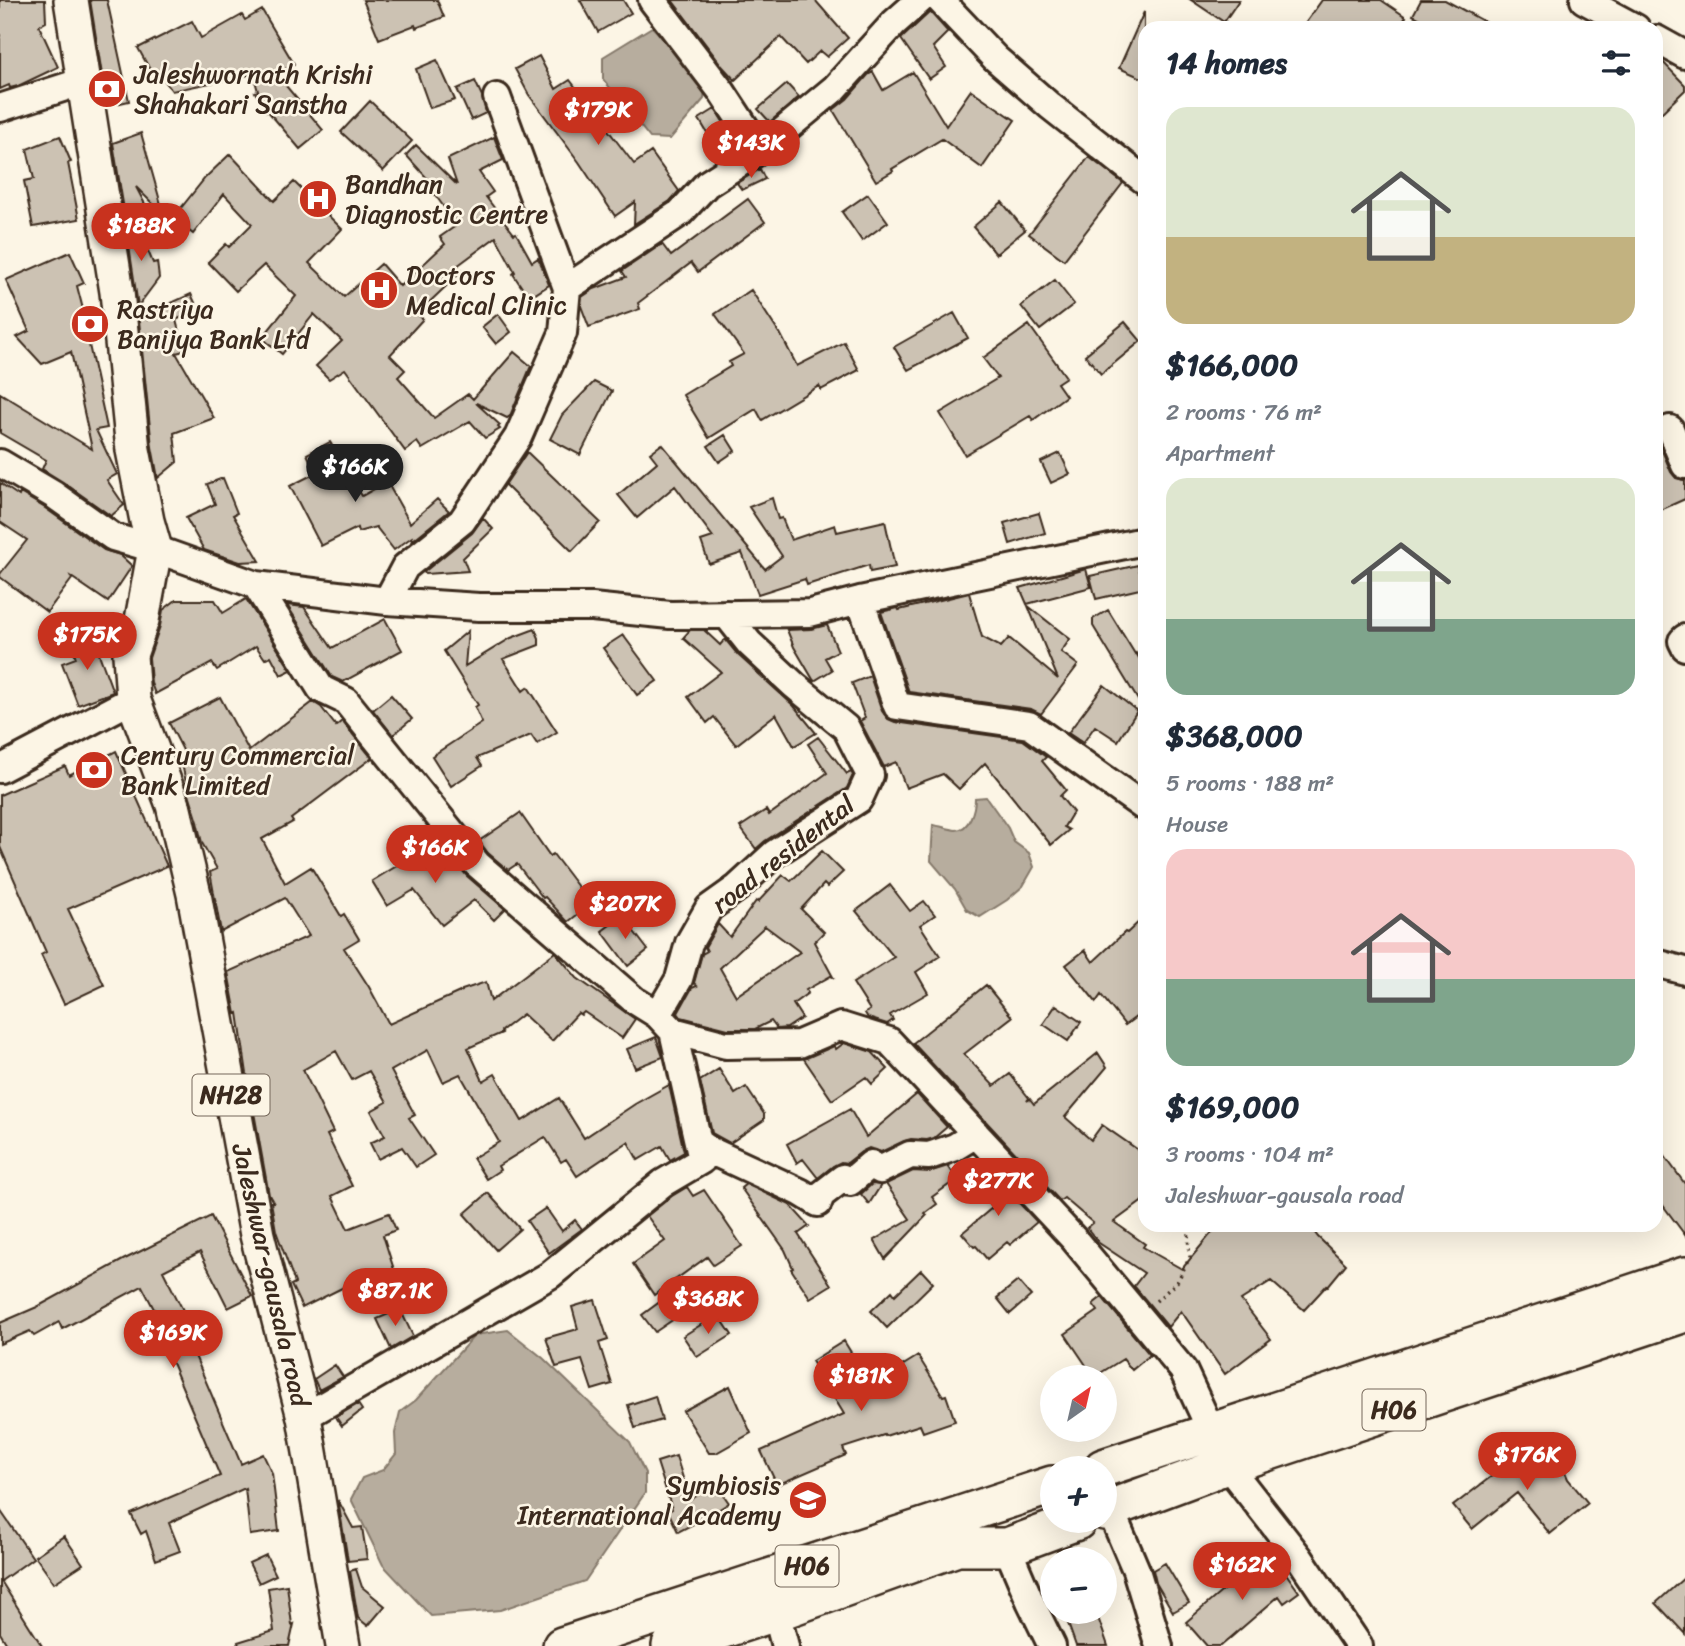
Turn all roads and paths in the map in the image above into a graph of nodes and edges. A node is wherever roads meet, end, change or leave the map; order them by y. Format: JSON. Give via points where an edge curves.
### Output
{"nodes":[{"id":1,"x":71,"y":0,"type":"edge"},
{"id":2,"x":652,"y":0,"type":"edge"},
{"id":3,"x":920,"y":0,"type":"edge"},
{"id":4,"x":940,"y":0,"type":"edge"},
{"id":5,"x":1584,"y":0,"type":"edge"},
{"id":6,"x":1623,"y":21,"type":"edge"},
{"id":7,"x":1663,"y":43,"type":"edge"},
{"id":8,"x":1685,"y":55,"type":"edge"},
{"id":9,"x":84,"y":81,"type":"junction"},
{"id":10,"x":498,"y":97,"type":"dead end"},
{"id":11,"x":0,"y":108,"type":"edge"},
{"id":12,"x":760,"y":150,"type":"junction"},
{"id":13,"x":1138,"y":175,"type":"edge"},
{"id":14,"x":567,"y":288,"type":"junction"},
{"id":15,"x":1670,"y":429,"type":"edge"},
{"id":16,"x":0,"y":463,"type":"edge"},
{"id":17,"x":1685,"y":465,"type":"edge"},
{"id":18,"x":1138,"y":542,"type":"edge"},
{"id":19,"x":155,"y":549,"type":"junction"},
{"id":20,"x":256,"y":585,"type":"junction"},
{"id":21,"x":860,"y":600,"type":"junction"},
{"id":22,"x":387,"y":601,"type":"junction"},
{"id":23,"x":726,"y":614,"type":"junction"},
{"id":24,"x":1685,"y":638,"type":"edge"},
{"id":25,"x":1685,"y":648,"type":"edge"},
{"id":26,"x":133,"y":699,"type":"junction"},
{"id":27,"x":0,"y":769,"type":"edge"},
{"id":28,"x":1138,"y":803,"type":"edge"},
{"id":29,"x":1663,"y":965,"type":"edge"},
{"id":30,"x":1685,"y":971,"type":"edge"},
{"id":31,"x":666,"y":1023,"type":"junction"},
{"id":32,"x":976,"y":1134,"type":"junction"},
{"id":33,"x":698,"y":1142,"type":"junction"},
{"id":34,"x":1190,"y":1232,"type":"edge"},
{"id":35,"x":1685,"y":1276,"type":"edge"},
{"id":36,"x":1137,"y":1315,"type":"junction"},
{"id":37,"x":1684,"y":1319,"type":"edge"},
{"id":38,"x":304,"y":1417,"type":"junction"},
{"id":39,"x":1212,"y":1432,"type":"junction"},
{"id":40,"x":1117,"y":1463,"type":"edge"},
{"id":41,"x":1227,"y":1465,"type":"junction"},
{"id":42,"x":1040,"y":1489,"type":"edge"},
{"id":43,"x":1117,"y":1506,"type":"edge"},
{"id":44,"x":1044,"y":1533,"type":"edge"},
{"id":45,"x":1111,"y":1533,"type":"edge"},
{"id":46,"x":1007,"y":1547,"type":"junction"},
{"id":47,"x":780,"y":1629,"type":"edge"},
{"id":48,"x":343,"y":1646,"type":"edge"},
{"id":49,"x":562,"y":1646,"type":"edge"},
{"id":50,"x":671,"y":1646,"type":"edge"},
{"id":51,"x":1052,"y":1646,"type":"edge"},
{"id":52,"x":1159,"y":1646,"type":"edge"},
{"id":53,"x":1359,"y":1646,"type":"edge"}],
"edges":[{"from":1,"to":9,"type":"main road","name":"Jaleshwar-gausala road"},
{"from":2,"to":12,"type":"street"},
{"from":3,"to":12,"type":"street","via":[[835,88]]},
{"from":4,"to":13,"type":"street","via":[[995,58]]},
{"from":5,"to":6,"type":"street"},
{"from":7,"to":8,"type":"street"},
{"from":9,"to":11,"type":"street"},
{"from":9,"to":19,"type":"main road","name":"Jaleshwar-gausala road","via":[[117,292],[133,450]]},
{"from":10,"to":14,"type":"street"},
{"from":12,"to":14,"type":"street","via":[[707,184],[680,214]]},
{"from":14,"to":22,"type":"street","via":[[563,333],[518,437],[462,521],[405,567]]},
{"from":15,"to":17,"type":"street"},
{"from":16,"to":19,"type":"street","via":[[113,537]]},
{"from":18,"to":21,"type":"street"},
{"from":19,"to":20,"type":"street"},
{"from":19,"to":26,"type":"main road","name":"Jaleshwar-gausala road","number":"NH28","via":[[142,620],[130,655]]},
{"from":20,"to":22,"type":"street"},
{"from":20,"to":31,"type":"street","via":[[321,689],[346,701],[477,864]]},
{"from":21,"to":23,"type":"street","via":[[810,613]]},
{"from":21,"to":28,"type":"street","via":[[897,706],[1029,725]]},
{"from":22,"to":23,"type":"street"},
{"from":23,"to":31,"type":"street","name":"road residental","via":[[749,643],[846,728],[870,775],[859,799],[775,854],[709,908],[689,943]]},
{"from":24,"to":25,"type":"street"},
{"from":26,"to":27,"type":"street"},
{"from":26,"to":38,"type":"main road","name":"Jaleshwar-gausala road","number":"NH28","via":[[173,805],[257,1235]]},
{"from":29,"to":30,"type":"street"},
{"from":31,"to":32,"type":"street","via":[[726,1045],[799,1044],[841,1026],[889,1041]]},
{"from":31,"to":33,"type":"street"},
{"from":32,"to":33,"type":"street","via":[[929,1156],[910,1155],[880,1170],[872,1164],[850,1182],[843,1178],[821,1195],[818,1203]]},
{"from":32,"to":36,"type":"street"},
{"from":33,"to":38,"type":"street","via":[[702,1160],[663,1183],[550,1275]]},
{"from":34,"to":36,"type":"path","via":[[1190,1257],[1177,1282]]},
{"from":35,"to":39,"type":"highway","number":"H06"},
{"from":36,"to":39,"type":"street","via":[[1183,1370]]},
{"from":37,"to":41,"type":"highway","number":"H06"},
{"from":38,"to":48,"type":"main road","name":"Jaleshwar-gausala road","number":"NH28"},
{"from":39,"to":40,"type":"highway","number":"H06"},
{"from":39,"to":41,"type":"street"},
{"from":41,"to":43,"type":"highway","number":"H06"},
{"from":41,"to":53,"type":"street","via":[[1299,1557]]},
{"from":42,"to":49,"type":"highway","number":"H06"},
{"from":44,"to":46,"type":"highway","number":"H06"},
{"from":45,"to":52,"type":"street","via":[[1136,1570]]},
{"from":46,"to":47,"type":"highway","number":"H06","via":[[957,1547]]},
{"from":46,"to":51,"type":"street"},
{"from":47,"to":50,"type":"highway","number":"H06"}]}
